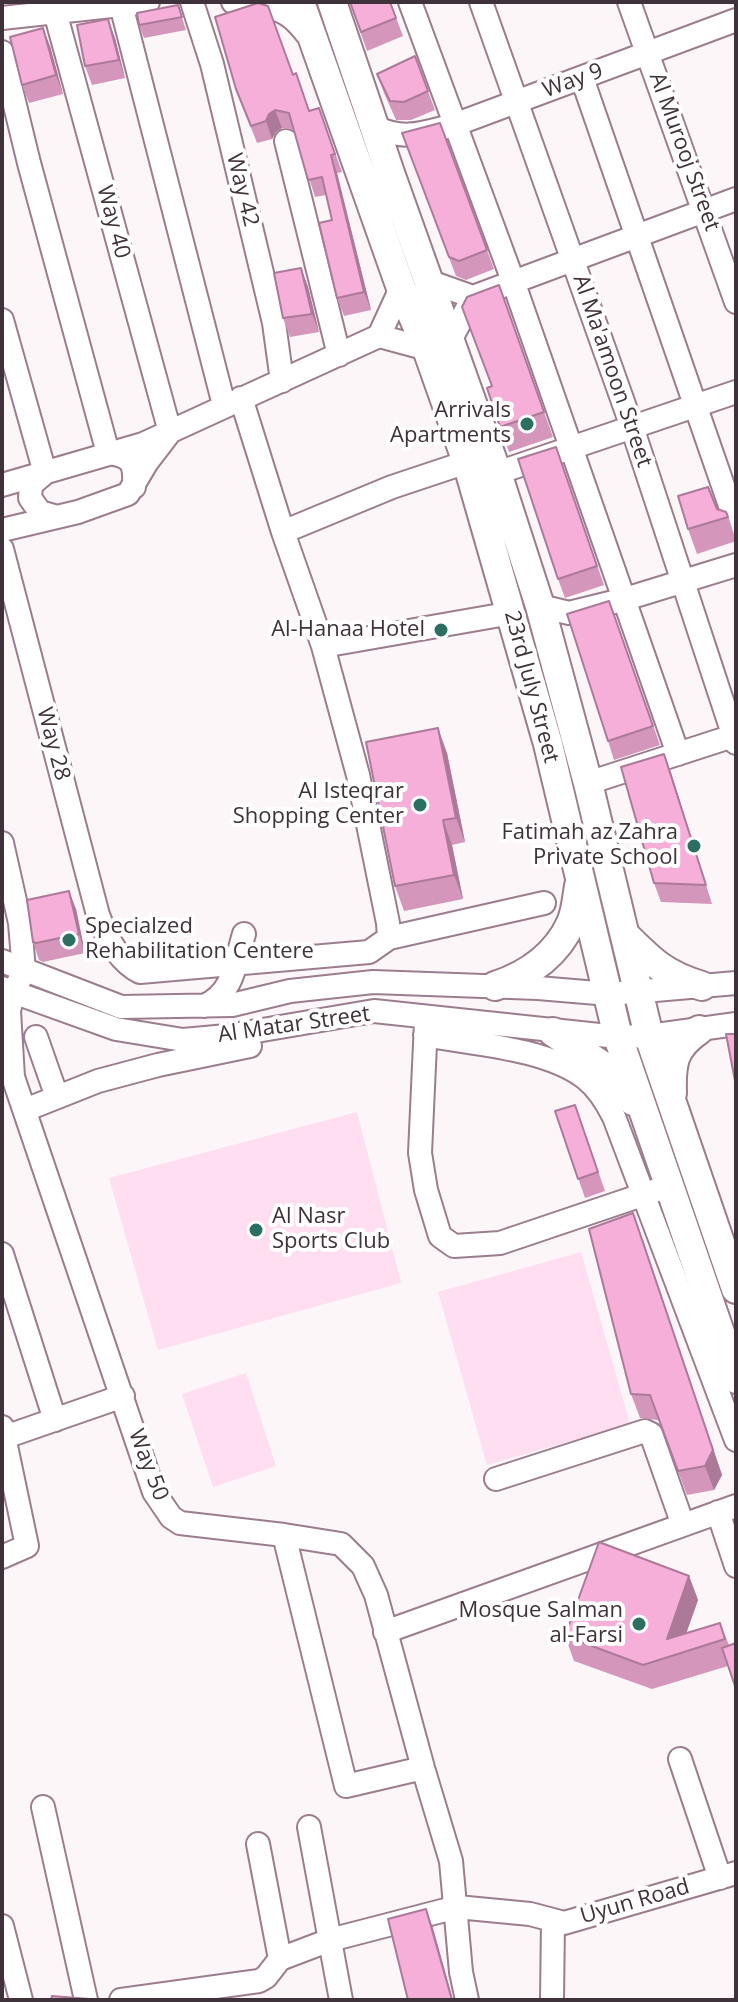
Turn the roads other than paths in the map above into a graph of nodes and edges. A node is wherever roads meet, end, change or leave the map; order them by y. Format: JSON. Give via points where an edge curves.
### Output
{"nodes":[{"id":1,"x":148,"y":2,"type":"edge"},
{"id":2,"x":192,"y":2,"type":"edge"},
{"id":3,"x":233,"y":2,"type":"edge"},
{"id":4,"x":300,"y":2,"type":"edge"},
{"id":5,"x":332,"y":2,"type":"edge"},
{"id":6,"x":410,"y":2,"type":"edge"},
{"id":7,"x":481,"y":2,"type":"edge"},
{"id":8,"x":629,"y":2,"type":"edge"},
{"id":9,"x":270,"y":3,"type":"edge"},
{"id":10,"x":107,"y":5,"type":"edge"},
{"id":11,"x":42,"y":9,"type":"edge"},
{"id":12,"x":2,"y":18,"type":"edge"},
{"id":13,"x":736,"y":20,"type":"edge"},
{"id":14,"x":313,"y":36,"type":"junction"},
{"id":15,"x":2,"y":52,"type":"edge"},
{"id":16,"x":648,"y":53,"type":"junction"},
{"id":17,"x":582,"y":78,"type":"junction"},
{"id":18,"x":516,"y":102,"type":"junction"},
{"id":19,"x":454,"y":125,"type":"junction"},
{"id":20,"x":374,"y":127,"type":"junction"},
{"id":21,"x":409,"y":137,"type":"junction"},
{"id":22,"x":286,"y":141,"type":"dead end"},
{"id":23,"x":390,"y":173,"type":"junction"},
{"id":24,"x":736,"y":199,"type":"edge"},
{"id":25,"x":705,"y":210,"type":"junction"},
{"id":26,"x":638,"y":234,"type":"junction"},
{"id":27,"x":573,"y":258,"type":"junction"},
{"id":28,"x":428,"y":281,"type":"junction"},
{"id":29,"x":513,"y":281,"type":"junction"},
{"id":30,"x":401,"y":288,"type":"junction"},
{"id":31,"x":473,"y":297,"type":"junction"},
{"id":32,"x":736,"y":302,"type":"edge"},
{"id":33,"x":2,"y":320,"type":"edge"},
{"id":34,"x":379,"y":336,"type":"junction"},
{"id":35,"x":438,"y":345,"type":"junction"},
{"id":36,"x":339,"y":355,"type":"junction"},
{"id":37,"x":282,"y":381,"type":"junction"},
{"id":38,"x":736,"y":392,"type":"edge"},
{"id":39,"x":233,"y":401,"type":"junction"},
{"id":40,"x":697,"y":405,"type":"junction"},
{"id":41,"x":632,"y":427,"type":"junction"},
{"id":42,"x":170,"y":432,"type":"junction"},
{"id":43,"x":572,"y":447,"type":"junction"},
{"id":44,"x":108,"y":453,"type":"junction"},
{"id":45,"x":467,"y":462,"type":"junction"},
{"id":46,"x":45,"y":473,"type":"junction"},
{"id":47,"x":497,"y":473,"type":"junction"},
{"id":48,"x":2,"y":485,"type":"edge"},
{"id":49,"x":134,"y":487,"type":"junction"},
{"id":50,"x":54,"y":516,"type":"junction"},
{"id":51,"x":736,"y":523,"type":"edge"},
{"id":52,"x":2,"y":530,"type":"edge"},
{"id":53,"x":283,"y":532,"type":"junction"},
{"id":54,"x":2,"y":549,"type":"edge"},
{"id":55,"x":736,"y":565,"type":"edge"},
{"id":56,"x":683,"y":582,"type":"junction"},
{"id":57,"x":622,"y":600,"type":"junction"},
{"id":58,"x":540,"y":606,"type":"junction"},
{"id":59,"x":512,"y":613,"type":"junction"},
{"id":60,"x":569,"y":613,"type":"junction"},
{"id":61,"x":323,"y":646,"type":"junction"},
{"id":62,"x":551,"y":649,"type":"junction"},
{"id":63,"x":735,"y":738,"type":"edge"},
{"id":64,"x":678,"y":754,"type":"junction"},
{"id":65,"x":588,"y":783,"type":"junction"},
{"id":66,"x":2,"y":843,"type":"edge"},
{"id":67,"x":580,"y":881,"type":"junction"},
{"id":68,"x":544,"y":903,"type":"dead end"},
{"id":69,"x":244,"y":934,"type":"dead end"},
{"id":70,"x":625,"y":935,"type":"junction"},
{"id":71,"x":389,"y":938,"type":"junction"},
{"id":72,"x":2,"y":961,"type":"edge"},
{"id":73,"x":244,"y":963,"type":"junction"},
{"id":74,"x":24,"y":971,"type":"junction"},
{"id":75,"x":736,"y":983,"type":"edge"},
{"id":76,"x":495,"y":986,"type":"junction"},
{"id":77,"x":702,"y":986,"type":"junction"},
{"id":78,"x":8,"y":990,"type":"edge"},
{"id":79,"x":290,"y":991,"type":"junction"},
{"id":80,"x":639,"y":993,"type":"junction"},
{"id":81,"x":609,"y":994,"type":"junction"},
{"id":82,"x":203,"y":1007,"type":"junction"},
{"id":83,"x":401,"y":1014,"type":"junction"},
{"id":84,"x":736,"y":1024,"type":"edge"},
{"id":85,"x":426,"y":1026,"type":"junction"},
{"id":86,"x":699,"y":1030,"type":"junction"},
{"id":87,"x":553,"y":1032,"type":"junction"},
{"id":88,"x":649,"y":1036,"type":"junction"},
{"id":89,"x":36,"y":1037,"type":"dead end"},
{"id":90,"x":618,"y":1037,"type":"junction"},
{"id":91,"x":2,"y":1056,"type":"edge"},
{"id":92,"x":13,"y":1077,"type":"junction"},
{"id":93,"x":57,"y":1097,"type":"junction"},
{"id":94,"x":672,"y":1106,"type":"junction"},
{"id":95,"x":25,"y":1110,"type":"junction"},
{"id":96,"x":644,"y":1114,"type":"junction"},
{"id":97,"x":656,"y":1190,"type":"junction"},
{"id":98,"x":725,"y":1235,"type":"edge"},
{"id":99,"x":2,"y":1254,"type":"edge"},
{"id":100,"x":736,"y":1289,"type":"edge"},
{"id":101,"x":736,"y":1379,"type":"edge"},
{"id":102,"x":123,"y":1396,"type":"junction"},
{"id":103,"x":55,"y":1420,"type":"junction"},
{"id":104,"x":3,"y":1434,"type":"edge"},
{"id":105,"x":736,"y":1440,"type":"edge"},
{"id":106,"x":496,"y":1479,"type":"dead end"},
{"id":107,"x":727,"y":1509,"type":"edge"},
{"id":108,"x":683,"y":1525,"type":"junction"},
{"id":109,"x":284,"y":1535,"type":"junction"},
{"id":110,"x":2,"y":1557,"type":"edge"},
{"id":111,"x":736,"y":1566,"type":"edge"},
{"id":112,"x":385,"y":1632,"type":"junction"},
{"id":113,"x":680,"y":1759,"type":"dead end"},
{"id":114,"x":423,"y":1768,"type":"junction"},
{"id":115,"x":43,"y":1807,"type":"dead end"},
{"id":116,"x":309,"y":1827,"type":"dead end"},
{"id":117,"x":258,"y":1844,"type":"dead end"},
{"id":118,"x":728,"y":1875,"type":"edge"},
{"id":119,"x":457,"y":1907,"type":"junction"},
{"id":120,"x":553,"y":1922,"type":"junction"},
{"id":121,"x":2,"y":1926,"type":"edge"},
{"id":122,"x":330,"y":1940,"type":"junction"},
{"id":123,"x":280,"y":1959,"type":"junction"},
{"id":124,"x":260,"y":1991,"type":"edge"},
{"id":125,"x":21,"y":2000,"type":"edge"},
{"id":126,"x":86,"y":2000,"type":"edge"},
{"id":127,"x":121,"y":2000,"type":"edge"},
{"id":128,"x":341,"y":2000,"type":"edge"},
{"id":129,"x":467,"y":2000,"type":"edge"},
{"id":130,"x":552,"y":2000,"type":"edge"}],
"edges":[{"from":1,"to":10,"type":"street"},
{"from":2,"to":37,"type":"street","name":"Way 42","via":[[271,307]]},
{"from":3,"to":9,"type":"street"},
{"from":4,"to":14,"type":"main road","name":"23rd July Street"},
{"from":5,"to":20,"type":"main road","name":"23rd July Street"},
{"from":6,"to":19,"type":"street"},
{"from":7,"to":18,"type":"street","name":"Al Ma'amoon Street"},
{"from":8,"to":16,"type":"street","name":"Al Murooj Street"},
{"from":9,"to":14,"type":"main road","via":[[296,15]]},
{"from":10,"to":11,"type":"street"},
{"from":10,"to":39,"type":"street"},
{"from":11,"to":12,"type":"street"},
{"from":11,"to":42,"type":"street","name":"Way 40"},
{"from":13,"to":16,"type":"street","name":"Way 9"},
{"from":14,"to":30,"type":"main road","name":"23rd July Street"},
{"from":15,"to":44,"type":"street"},
{"from":16,"to":17,"type":"street","name":"Way 9"},
{"from":16,"to":25,"type":"street","name":"Al Murooj Street"},
{"from":17,"to":18,"type":"street","name":"Way 9"},
{"from":17,"to":26,"type":"street"},
{"from":18,"to":19,"type":"street","name":"Way 9"},
{"from":18,"to":27,"type":"street","name":"Al Ma'amoon Street"},
{"from":19,"to":21,"type":"street","name":"Way 9"},
{"from":19,"to":29,"type":"street"},
{"from":20,"to":21,"type":"street"},
{"from":20,"to":23,"type":"main road","name":"23rd July Street"},
{"from":21,"to":23,"type":"street"},
{"from":22,"to":36,"type":"street"},
{"from":23,"to":28,"type":"main road","name":"23rd July Street"},
{"from":24,"to":25,"type":"street"},
{"from":25,"to":26,"type":"street"},
{"from":25,"to":32,"type":"street","name":"Al Murooj Street"},
{"from":26,"to":27,"type":"street"},
{"from":26,"to":40,"type":"street"},
{"from":27,"to":29,"type":"street"},
{"from":27,"to":41,"type":"street","name":"Al Ma'amoon Street"},
{"from":28,"to":31,"type":"street"},
{"from":28,"to":35,"type":"main road","name":"23rd July Street"},
{"from":29,"to":31,"type":"street"},
{"from":29,"to":43,"type":"street"},
{"from":30,"to":34,"type":"street"},
{"from":30,"to":35,"type":"main road","name":"23rd July Street"},
{"from":31,"to":35,"type":"street"},
{"from":33,"to":46,"type":"street"},
{"from":34,"to":35,"type":"street"},
{"from":34,"to":36,"type":"street"},
{"from":35,"to":45,"type":"main road","name":"23rd July Street"},
{"from":35,"to":47,"type":"main road","name":"23rd July Street"},
{"from":36,"to":37,"type":"street"},
{"from":37,"to":39,"type":"street"},
{"from":38,"to":40,"type":"street"},
{"from":39,"to":42,"type":"street"},
{"from":39,"to":53,"type":"street"},
{"from":40,"to":41,"type":"street"},
{"from":40,"to":51,"type":"street"},
{"from":41,"to":43,"type":"street"},
{"from":41,"to":56,"type":"street","name":"Al Ma'amoon Street"},
{"from":42,"to":44,"type":"street"},
{"from":42,"to":49,"type":"street"},
{"from":43,"to":47,"type":"street"},
{"from":43,"to":57,"type":"street"},
{"from":44,"to":46,"type":"street"},
{"from":44,"to":49,"type":"street","via":[[129,459]]},
{"from":45,"to":53,"type":"street"},
{"from":45,"to":59,"type":"main road","name":"23rd July Street"},
{"from":46,"to":48,"type":"street"},
{"from":46,"to":50,"type":"street","via":[[31,485],[30,498],[40,512]]},
{"from":47,"to":58,"type":"main road","name":"23rd July Street"},
{"from":49,"to":50,"type":"street","via":[[128,494]]},
{"from":50,"to":52,"type":"street"},
{"from":53,"to":61,"type":"street"},
{"from":54,"to":73,"type":"street","name":"Way 28","via":[[106,937],[140,972]]},
{"from":55,"to":56,"type":"street"},
{"from":56,"to":57,"type":"street"},
{"from":56,"to":63,"type":"street","name":"Al Ma'amoon Street"},
{"from":57,"to":60,"type":"street"},
{"from":57,"to":64,"type":"street"},
{"from":58,"to":60,"type":"street"},
{"from":58,"to":62,"type":"main road","name":"23rd July Street"},
{"from":59,"to":61,"type":"street"},
{"from":59,"to":67,"type":"main road","name":"23rd July Street"},
{"from":60,"to":62,"type":"street","via":[[560,622]]},
{"from":61,"to":71,"type":"street","via":[[358,775]]},
{"from":62,"to":65,"type":"main road","name":"23rd July Street"},
{"from":63,"to":64,"type":"street"},
{"from":64,"to":65,"type":"street"},
{"from":65,"to":70,"type":"main road","name":"23rd July Street"},
{"from":66,"to":74,"type":"street","via":[[20,923]]},
{"from":67,"to":76,"type":"main road","via":[[571,923],[548,958]]},
{"from":67,"to":81,"type":"main road","name":"23rd July Street"},
{"from":68,"to":71,"type":"street"},
{"from":69,"to":73,"type":"street"},
{"from":70,"to":77,"type":"main road","via":[[673,978]]},
{"from":70,"to":80,"type":"main road","name":"23rd July Street"},
{"from":71,"to":73,"type":"street","via":[[369,952]]},
{"from":72,"to":74,"type":"street","name":"Al Matar Street"},
{"from":73,"to":79,"type":"street","via":[[257,983]]},
{"from":73,"to":82,"type":"street","via":[[222,995]]},
{"from":74,"to":78,"type":"street","name":"Way 50"},
{"from":74,"to":82,"type":"street","name":"Al Matar Street","via":[[121,1007]]},
{"from":75,"to":77,"type":"street","name":"Al Matar Street"},
{"from":76,"to":79,"type":"street","name":"Al Matar Street","via":[[373,982]]},
{"from":76,"to":81,"type":"street","name":"Al Matar Street"},
{"from":77,"to":80,"type":"street","name":"Al Matar Street"},
{"from":78,"to":83,"type":"street","name":"Al Matar Street","via":[[116,1029],[183,1040],[374,1011]]},
{"from":78,"to":92,"type":"street","name":"Way 50"},
{"from":79,"to":82,"type":"street","name":"Al Matar Street"},
{"from":80,"to":81,"type":"street","name":"Al Matar Street"},
{"from":80,"to":88,"type":"main road","name":"23rd July Street"},
{"from":81,"to":90,"type":"main road","name":"23rd July Street"},
{"from":83,"to":85,"type":"street","name":"Al Matar Street"},
{"from":83,"to":93,"type":"street","via":[[158,1065]]},
{"from":84,"to":86,"type":"street","name":"Al Matar Street"},
{"from":85,"to":87,"type":"street","name":"Al Matar Street"},
{"from":85,"to":97,"type":"street","via":[[561,1064],[586,1078],[605,1099]]},
{"from":85,"to":97,"type":"street","via":[[420,1153],[440,1236],[454,1246],[500,1243]]},
{"from":86,"to":88,"type":"street","name":"Al Matar Street"},
{"from":86,"to":94,"type":"main road","via":[[685,1040],[671,1064]]},
{"from":87,"to":90,"type":"street","name":"Al Matar Street"},
{"from":87,"to":96,"type":"main road","via":[[603,1066]]},
{"from":88,"to":90,"type":"street","name":"Al Matar Street"},
{"from":88,"to":94,"type":"main road","name":"23rd July Street"},
{"from":89,"to":93,"type":"street"},
{"from":90,"to":96,"type":"main road","name":"23rd July Street"},
{"from":91,"to":92,"type":"street"},
{"from":92,"to":95,"type":"street","name":"Way 50"},
{"from":93,"to":95,"type":"street"},
{"from":94,"to":98,"type":"main road","name":"23rd July Street"},
{"from":95,"to":102,"type":"street","name":"Way 50"},
{"from":96,"to":97,"type":"main road","name":"23rd July Street"},
{"from":97,"to":101,"type":"main road","name":"23rd July Street"},
{"from":97,"to":105,"type":"street"},
{"from":98,"to":100,"type":"main road","name":"23rd July Street"},
{"from":99,"to":103,"type":"street"},
{"from":102,"to":103,"type":"street"},
{"from":102,"to":109,"type":"street","name":"Way 50","via":[[154,1492],[171,1517],[180,1523]]},
{"from":103,"to":104,"type":"street"},
{"from":104,"to":110,"type":"street","via":[[27,1546]]},
{"from":106,"to":108,"type":"street","via":[[645,1431],[651,1434]]},
{"from":107,"to":108,"type":"street"},
{"from":107,"to":111,"type":"street"},
{"from":108,"to":112,"type":"street"},
{"from":109,"to":112,"type":"street","name":"Way 50","via":[[341,1544],[351,1553],[376,1595]]},
{"from":109,"to":114,"type":"street","via":[[346,1786]]},
{"from":112,"to":114,"type":"street","name":"Way 50"},
{"from":113,"to":118,"type":"street"},
{"from":114,"to":119,"type":"street","name":"Way 50","via":[[451,1861]]},
{"from":115,"to":126,"type":"street"},
{"from":116,"to":122,"type":"street"},
{"from":117,"to":123,"type":"street"},
{"from":118,"to":120,"type":"street","name":"Uyun Road"},
{"from":119,"to":120,"type":"street","name":"Uyun Road","via":[[530,1914]]},
{"from":119,"to":122,"type":"street","name":"Uyun Road"},
{"from":119,"to":129,"type":"street","name":"Way 50"},
{"from":120,"to":130,"type":"street"},
{"from":121,"to":125,"type":"street"},
{"from":122,"to":123,"type":"street","name":"Uyun Road"},
{"from":122,"to":128,"type":"street"},
{"from":123,"to":124,"type":"street","name":"Uyun Road"},
{"from":124,"to":127,"type":"street","name":"Uyun Road"}]}
